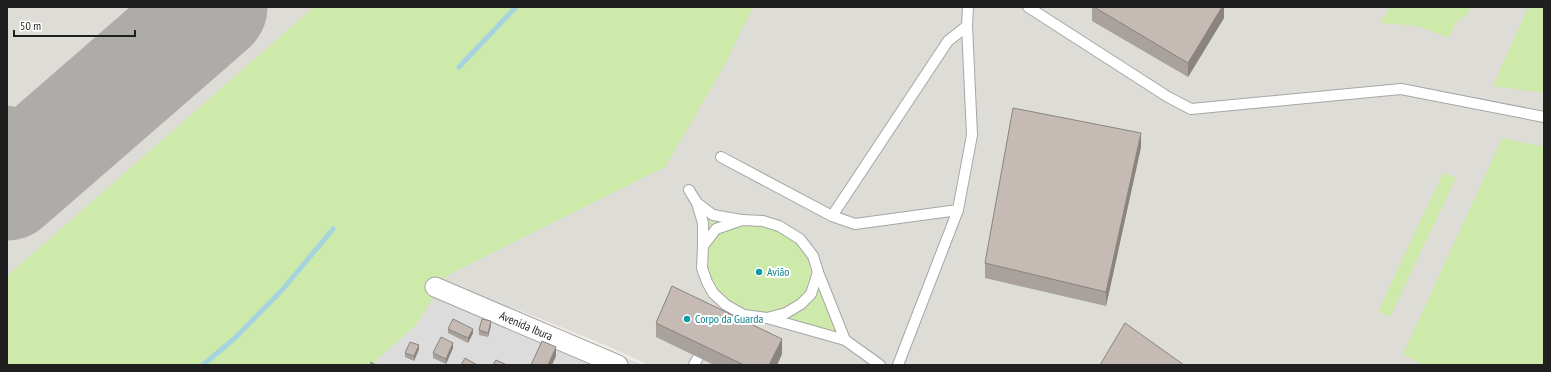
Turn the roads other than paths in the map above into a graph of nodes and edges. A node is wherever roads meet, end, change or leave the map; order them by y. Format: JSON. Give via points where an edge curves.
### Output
{"nodes":[{"id":1,"x":968,"y":7,"type":"edge"},
{"id":2,"x":1028,"y":7,"type":"edge"},
{"id":3,"x":967,"y":26,"type":"junction"},
{"id":4,"x":1544,"y":116,"type":"edge"},
{"id":5,"x":721,"y":157,"type":"dead end"},
{"id":6,"x":690,"y":190,"type":"dead end"},
{"id":7,"x":696,"y":203,"type":"junction"},
{"id":8,"x":958,"y":210,"type":"junction"},
{"id":9,"x":832,"y":216,"type":"junction"},
{"id":10,"x":742,"y":220,"type":"junction"},
{"id":11,"x":703,"y":246,"type":"junction"},
{"id":12,"x":818,"y":272,"type":"junction"},
{"id":13,"x":434,"y":287,"type":"dead end"},
{"id":14,"x":767,"y":318,"type":"junction"},
{"id":15,"x":709,"y":337,"type":"edge"},
{"id":16,"x":845,"y":340,"type":"junction"},
{"id":17,"x":618,"y":365,"type":"edge"},
{"id":18,"x":694,"y":365,"type":"edge"},
{"id":19,"x":880,"y":365,"type":"edge"},
{"id":20,"x":898,"y":365,"type":"edge"}],
"edges":[{"from":1,"to":3,"type":"lane"},
{"from":2,"to":4,"type":"lane","via":[[1168,97],[1191,109],[1401,89]]},
{"from":3,"to":8,"type":"lane","via":[[972,135]]},
{"from":3,"to":9,"type":"lane","via":[[948,41]]},
{"from":5,"to":9,"type":"lane"},
{"from":6,"to":7,"type":"lane"},
{"from":7,"to":10,"type":"lane","via":[[713,214]]},
{"from":7,"to":11,"type":"lane","via":[[703,223]]},
{"from":8,"to":9,"type":"lane","via":[[855,224]]},
{"from":8,"to":20,"type":"lane"},
{"from":10,"to":11,"type":"lane","via":[[716,229]]},
{"from":10,"to":12,"type":"lane","via":[[762,221],[779,226],[800,239],[813,256]]},
{"from":11,"to":14,"type":"lane","via":[[702,268],[706,282],[725,309],[742,319]]},
{"from":12,"to":14,"type":"lane","via":[[811,294],[801,304],[786,313]]},
{"from":12,"to":16,"type":"lane"},
{"from":13,"to":17,"type":"street","name":"Avenida Ibura"},
{"from":14,"to":16,"type":"lane"},
{"from":15,"to":18,"type":"lane"},
{"from":16,"to":19,"type":"lane"}]}
